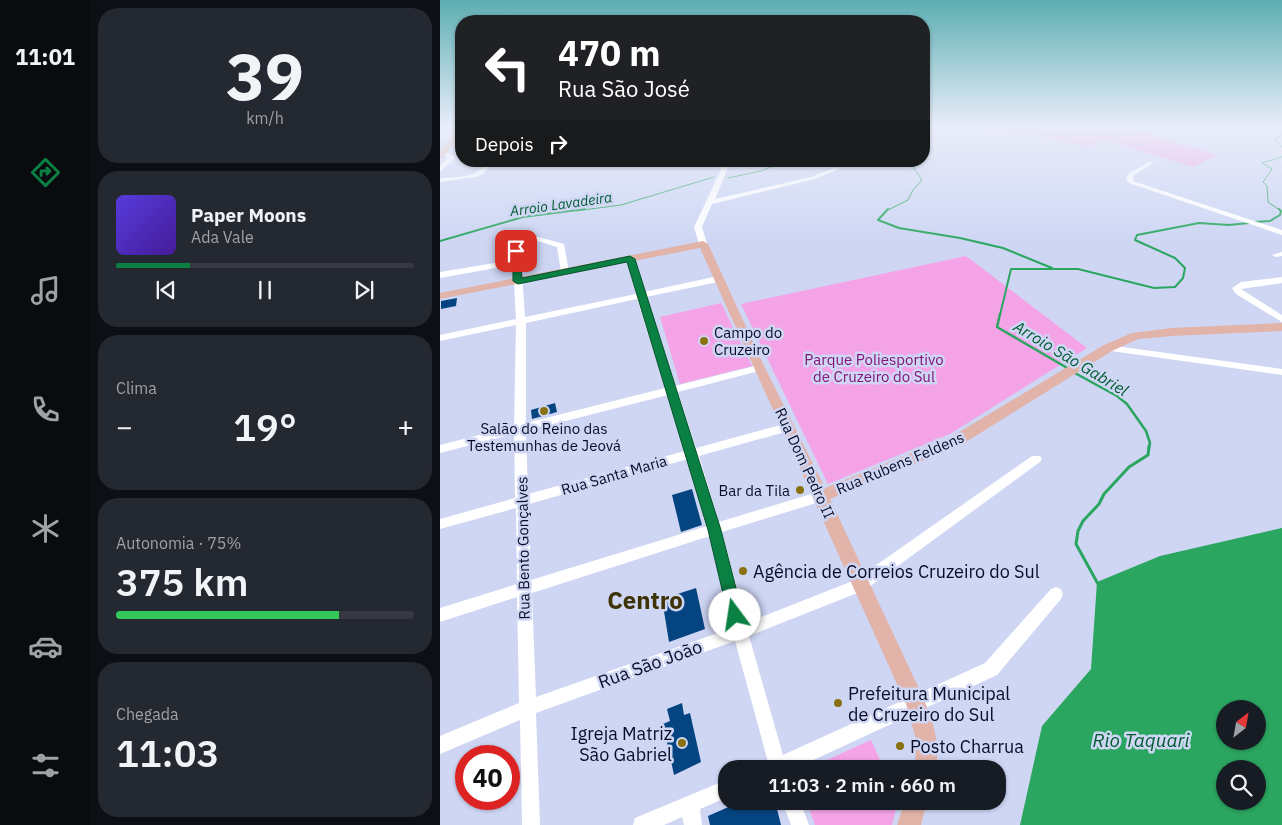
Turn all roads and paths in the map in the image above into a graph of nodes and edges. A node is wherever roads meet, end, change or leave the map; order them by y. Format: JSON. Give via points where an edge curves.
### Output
{"nodes":[{"id":1,"x":1145,"y":166,"type":"edge"},
{"id":2,"x":486,"y":167,"type":"edge"},
{"id":3,"x":722,"y":167,"type":"edge"},
{"id":4,"x":836,"y":169,"type":"dead end"},
{"id":5,"x":440,"y":180,"type":"edge"},
{"id":6,"x":709,"y":202,"type":"junction"},
{"id":7,"x":1282,"y":234,"type":"edge"},
{"id":8,"x":703,"y":244,"type":"junction"},
{"id":9,"x":630,"y":259,"type":"junction"},
{"id":10,"x":516,"y":262,"type":"junction"},
{"id":11,"x":565,"y":272,"type":"junction"},
{"id":12,"x":440,"y":275,"type":"edge"},
{"id":13,"x":718,"y":279,"type":"junction"},
{"id":14,"x":1282,"y":280,"type":"edge"},
{"id":15,"x":518,"y":281,"type":"junction"},
{"id":16,"x":640,"y":295,"type":"junction"},
{"id":17,"x":440,"y":296,"type":"edge"},
{"id":18,"x":1282,"y":319,"type":"edge"},
{"id":19,"x":521,"y":321,"type":"junction"},
{"id":20,"x":1282,"y":326,"type":"edge"},
{"id":21,"x":440,"y":338,"type":"edge"},
{"id":22,"x":1108,"y":348,"type":"junction"},
{"id":23,"x":1087,"y":361,"type":"joint"},
{"id":24,"x":759,"y":368,"type":"junction"},
{"id":25,"x":1282,"y":372,"type":"edge"},
{"id":26,"x":673,"y":390,"type":"junction"},
{"id":27,"x":788,"y":427,"type":"junction"},
{"id":28,"x":520,"y":428,"type":"junction"},
{"id":29,"x":440,"y":449,"type":"edge"},
{"id":30,"x":691,"y":453,"type":"junction"},
{"id":31,"x":1036,"y":459,"type":"dead end"},
{"id":32,"x":822,"y":496,"type":"junction"},
{"id":33,"x":523,"y":500,"type":"junction"},
{"id":34,"x":440,"y":524,"type":"edge"},
{"id":35,"x":715,"y":530,"type":"junction"},
{"id":36,"x":860,"y":584,"type":"junction"},
{"id":37,"x":524,"y":588,"type":"junction"},
{"id":38,"x":1056,"y":594,"type":"dead end"},
{"id":39,"x":440,"y":615,"type":"edge"},
{"id":40,"x":740,"y":632,"type":"junction"},
{"id":41,"x":914,"y":702,"type":"junction"},
{"id":42,"x":527,"y":708,"type":"junction"},
{"id":43,"x":440,"y":745,"type":"edge"},
{"id":44,"x":775,"y":760,"type":"edge"},
{"id":45,"x":794,"y":760,"type":"edge"},
{"id":46,"x":927,"y":760,"type":"edge"},
{"id":47,"x":718,"y":792,"type":"edge"},
{"id":48,"x":690,"y":804,"type":"junction"},
{"id":49,"x":794,"y":810,"type":"edge"},
{"id":50,"x":913,"y":810,"type":"edge"},
{"id":51,"x":531,"y":825,"type":"edge"},
{"id":52,"x":642,"y":825,"type":"edge"},
{"id":53,"x":693,"y":825,"type":"edge"},
{"id":54,"x":800,"y":825,"type":"edge"},
{"id":55,"x":909,"y":825,"type":"edge"}],
"edges":[{"from":1,"to":7,"type":"street","via":[[1131,174],[1131,182]]},
{"from":2,"to":5,"type":"street","via":[[474,176]]},
{"from":3,"to":6,"type":"street","name":"Rua Dom Pedro II"},
{"from":4,"to":6,"type":"street","via":[[813,178]]},
{"from":6,"to":8,"type":"street","name":"Rua Dom Pedro II","via":[[698,227]]},
{"from":8,"to":9,"type":"main road"},
{"from":8,"to":13,"type":"main road","name":"Rua Dom Pedro II"},
{"from":9,"to":11,"type":"main road"},
{"from":9,"to":16,"type":"street"},
{"from":10,"to":11,"type":"street","name":"Rua Bento Gonçalves","via":[[516,241],[538,239],[561,246]]},
{"from":10,"to":12,"type":"street"},
{"from":10,"to":15,"type":"street","name":"Rua Bento Gonçalves"},
{"from":11,"to":15,"type":"main road"},
{"from":13,"to":16,"type":"street"},
{"from":13,"to":24,"type":"main road","name":"Rua Dom Pedro II"},
{"from":14,"to":18,"type":"street","via":[[1236,288]]},
{"from":15,"to":17,"type":"main road"},
{"from":15,"to":19,"type":"street","name":"Rua Bento Gonçalves"},
{"from":16,"to":19,"type":"street"},
{"from":16,"to":26,"type":"street"},
{"from":19,"to":21,"type":"street"},
{"from":19,"to":28,"type":"street","name":"Rua Bento Gonçalves"},
{"from":20,"to":22,"type":"main road","name":"Rua Rubens Feldens","via":[[1136,336]]},
{"from":22,"to":23,"type":"main road","name":"Rua Rubens Feldens"},
{"from":22,"to":25,"type":"street"},
{"from":23,"to":32,"type":"main road","name":"Rua Rubens Feldens","via":[[947,446]]},
{"from":24,"to":26,"type":"street"},
{"from":24,"to":27,"type":"main road","name":"Rua Dom Pedro II"},
{"from":26,"to":28,"type":"street"},
{"from":26,"to":30,"type":"street"},
{"from":27,"to":30,"type":"street","name":"Rua Santa Maria"},
{"from":27,"to":32,"type":"main road","name":"Rua Dom Pedro II"},
{"from":28,"to":29,"type":"street"},
{"from":28,"to":33,"type":"street","name":"Rua Bento Gonçalves"},
{"from":30,"to":33,"type":"street","name":"Rua Santa Maria"},
{"from":30,"to":35,"type":"street"},
{"from":31,"to":36,"type":"street","name":"Rua São João"},
{"from":32,"to":35,"type":"street"},
{"from":32,"to":36,"type":"main road","name":"Rua Dom Pedro II"},
{"from":33,"to":34,"type":"street","name":"Rua Santa Maria"},
{"from":33,"to":37,"type":"street","name":"Rua Bento Gonçalves"},
{"from":35,"to":37,"type":"street"},
{"from":35,"to":40,"type":"street"},
{"from":36,"to":40,"type":"street","name":"Rua São João"},
{"from":36,"to":41,"type":"main road","name":"Rua Dom Pedro II"},
{"from":37,"to":39,"type":"street"},
{"from":37,"to":42,"type":"street","name":"Rua Bento Gonçalves"},
{"from":38,"to":41,"type":"street","via":[[991,669]]},
{"from":40,"to":42,"type":"street","name":"Rua São João"},
{"from":40,"to":44,"type":"street"},
{"from":41,"to":45,"type":"street"},
{"from":41,"to":46,"type":"main road","name":"Rua Dom Pedro II","via":[[927,736]]},
{"from":42,"to":43,"type":"street","name":"Rua São João"},
{"from":42,"to":51,"type":"street","name":"Rua Bento Gonçalves"},
{"from":47,"to":48,"type":"street"},
{"from":48,"to":52,"type":"street"},
{"from":48,"to":53,"type":"street"},
{"from":49,"to":54,"type":"street"},
{"from":50,"to":55,"type":"main road"}]}
